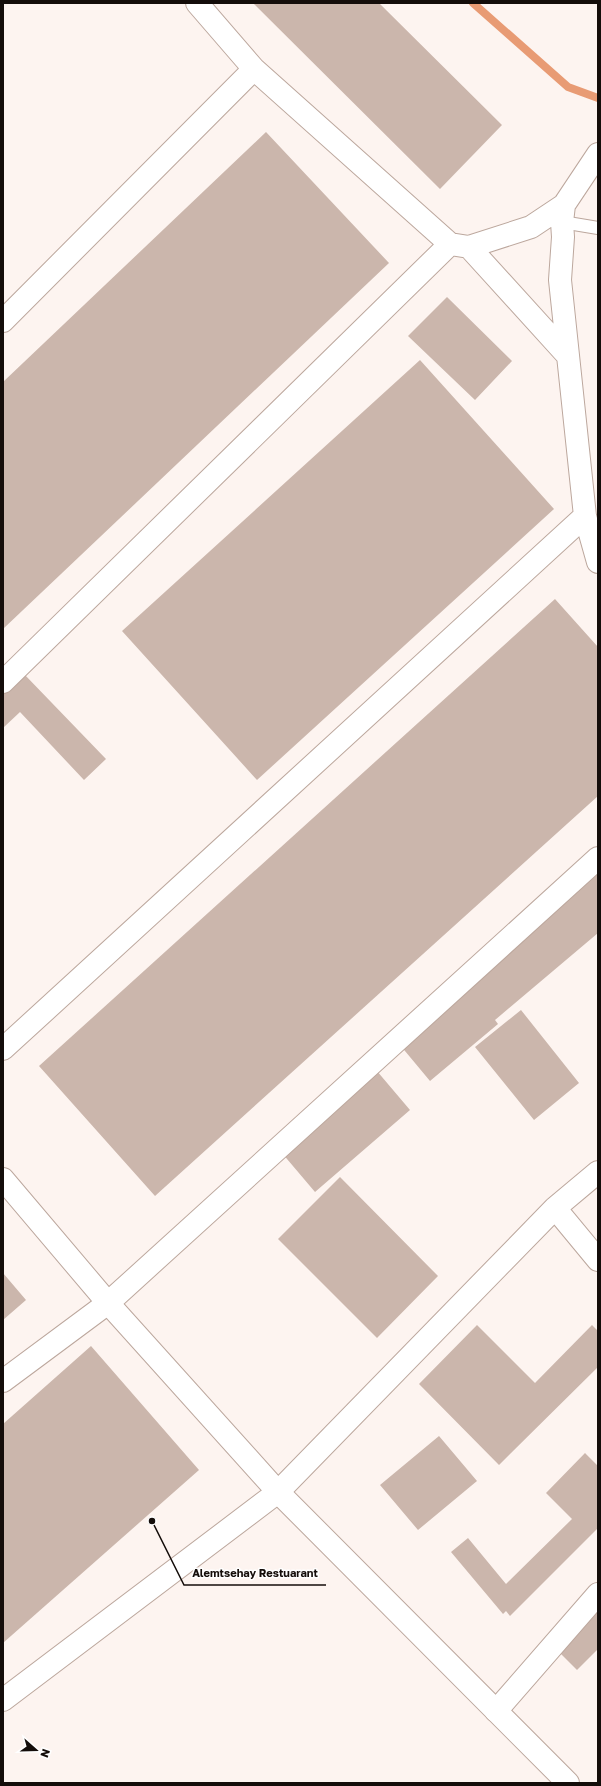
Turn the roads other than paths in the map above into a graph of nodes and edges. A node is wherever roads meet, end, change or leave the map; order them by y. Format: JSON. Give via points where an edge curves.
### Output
{"nodes":[{"id":1,"x":197,"y":3,"type":"edge"},
{"id":2,"x":254,"y":69,"type":"junction"},
{"id":3,"x":598,"y":154,"type":"edge"},
{"id":4,"x":563,"y":214,"type":"junction"},
{"id":5,"x":598,"y":228,"type":"edge"},
{"id":6,"x":460,"y":246,"type":"junction"},
{"id":7,"x":3,"y":321,"type":"edge"},
{"id":8,"x":568,"y":356,"type":"junction"},
{"id":9,"x":585,"y":516,"type":"junction"},
{"id":10,"x":598,"y":562,"type":"edge"},
{"id":11,"x":3,"y":682,"type":"edge"},
{"id":12,"x":598,"y":858,"type":"edge"},
{"id":13,"x":3,"y":1049,"type":"edge"},
{"id":14,"x":598,"y":1172,"type":"edge"},
{"id":15,"x":3,"y":1179,"type":"edge"},
{"id":16,"x":555,"y":1208,"type":"junction"},
{"id":17,"x":598,"y":1260,"type":"edge"},
{"id":18,"x":108,"y":1303,"type":"junction"},
{"id":19,"x":3,"y":1381,"type":"edge"},
{"id":20,"x":278,"y":1492,"type":"junction"},
{"id":21,"x":598,"y":1594,"type":"edge"},
{"id":22,"x":3,"y":1700,"type":"edge"},
{"id":23,"x":496,"y":1711,"type":"junction"},
{"id":24,"x":568,"y":1783,"type":"edge"}],
"edges":[{"from":1,"to":2,"type":"street"},
{"from":2,"to":6,"type":"street"},
{"from":2,"to":7,"type":"street"},
{"from":3,"to":4,"type":"street"},
{"from":4,"to":5,"type":"lane"},
{"from":4,"to":6,"type":"street","via":[[531,227]]},
{"from":4,"to":8,"type":"street","via":[[560,280]]},
{"from":6,"to":8,"type":"street"},
{"from":6,"to":11,"type":"street"},
{"from":8,"to":9,"type":"street"},
{"from":9,"to":10,"type":"street"},
{"from":9,"to":13,"type":"street"},
{"from":12,"to":18,"type":"street"},
{"from":14,"to":16,"type":"street"},
{"from":15,"to":18,"type":"street"},
{"from":16,"to":17,"type":"street"},
{"from":16,"to":20,"type":"street"},
{"from":18,"to":19,"type":"street"},
{"from":18,"to":20,"type":"street"},
{"from":20,"to":22,"type":"street"},
{"from":20,"to":23,"type":"street"},
{"from":21,"to":23,"type":"street"},
{"from":23,"to":24,"type":"street"}]}
